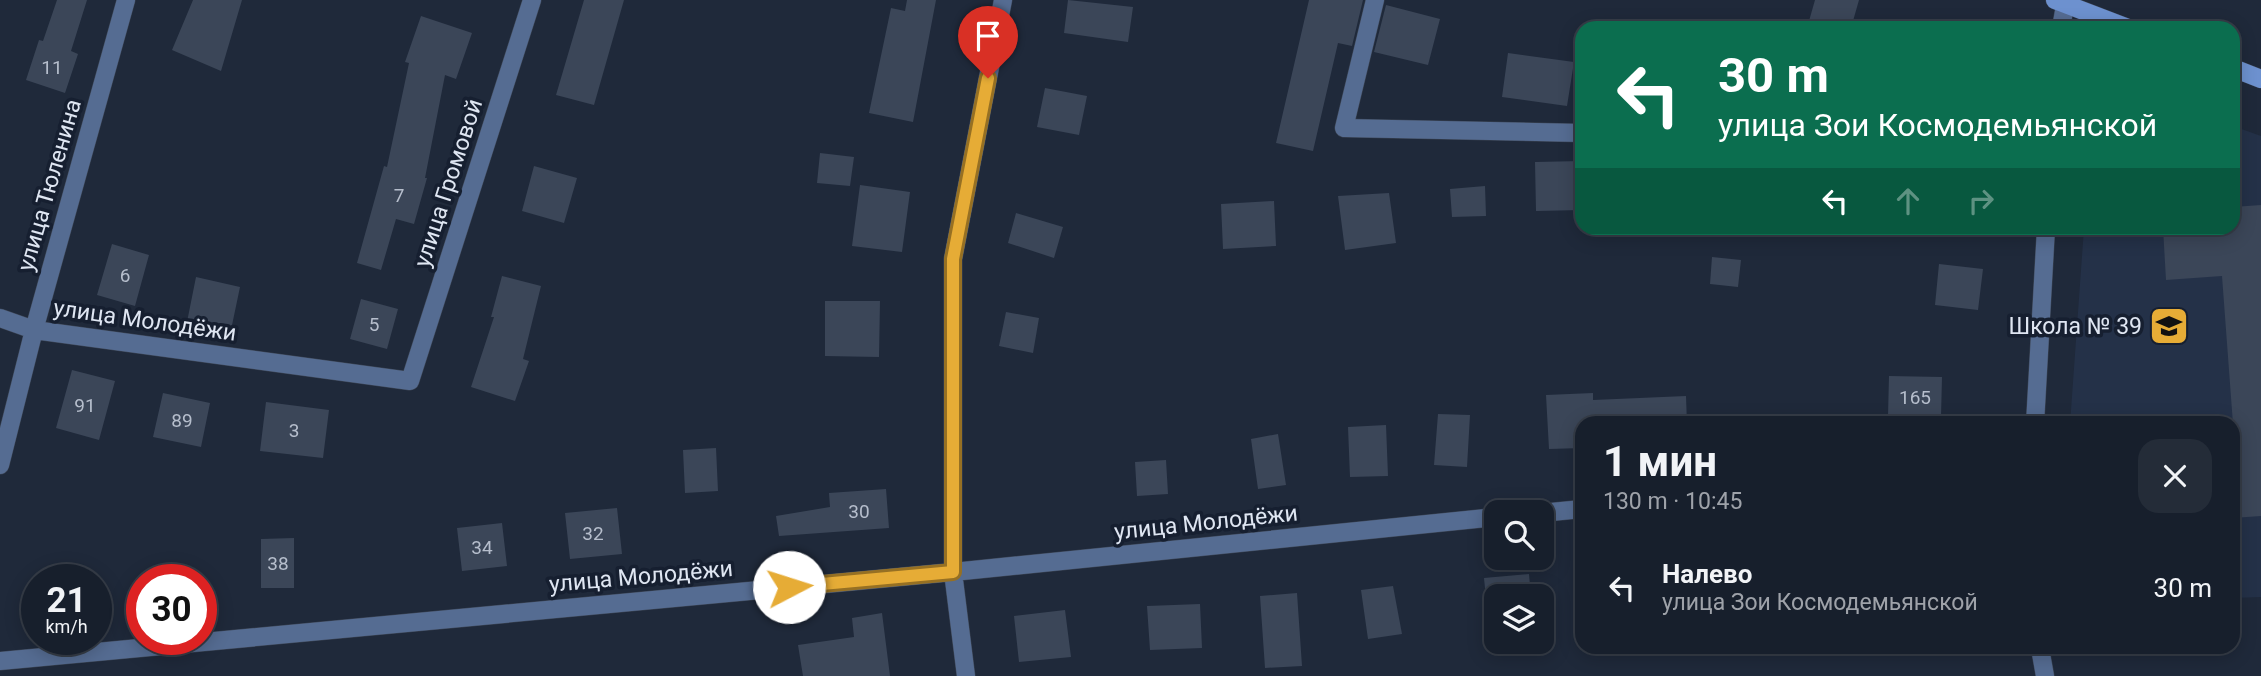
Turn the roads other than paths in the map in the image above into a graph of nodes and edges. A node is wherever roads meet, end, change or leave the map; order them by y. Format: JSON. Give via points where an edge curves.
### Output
{"nodes":[{"id":1,"x":126,"y":0,"type":"edge"},
{"id":2,"x":532,"y":0,"type":"edge"},
{"id":3,"x":1003,"y":0,"type":"edge"},
{"id":4,"x":1375,"y":0,"type":"edge"},
{"id":5,"x":2062,"y":1,"type":"edge"},
{"id":6,"x":2061,"y":21,"type":"edge"},
{"id":7,"x":2111,"y":21,"type":"edge"},
{"id":8,"x":2240,"y":71,"type":"edge"},
{"id":9,"x":2261,"y":79,"type":"edge"},
{"id":10,"x":1575,"y":133,"type":"edge"},
{"id":11,"x":2046,"y":235,"type":"edge"},
{"id":12,"x":0,"y":318,"type":"edge"},
{"id":13,"x":34,"y":330,"type":"junction"},
{"id":14,"x":410,"y":381,"type":"joint"},
{"id":15,"x":2035,"y":416,"type":"edge"},
{"id":16,"x":0,"y":465,"type":"edge"},
{"id":17,"x":1575,"y":510,"type":"edge"},
{"id":18,"x":1554,"y":512,"type":"edge"},
{"id":19,"x":1484,"y":518,"type":"edge"},
{"id":20,"x":953,"y":572,"type":"junction"},
{"id":21,"x":2041,"y":654,"type":"edge"},
{"id":22,"x":0,"y":662,"type":"edge"},
{"id":23,"x":966,"y":676,"type":"edge"},
{"id":24,"x":2045,"y":676,"type":"edge"}],
"edges":[{"from":1,"to":13,"type":"street","name":"улица Тюленина"},
{"from":2,"to":14,"type":"street","name":"улица Громовой"},
{"from":3,"to":20,"type":"street","via":[[953,259]]},
{"from":4,"to":10,"type":"street","via":[[1344,128]]},
{"from":5,"to":6,"type":"street"},
{"from":5,"to":7,"type":"main road"},
{"from":8,"to":9,"type":"main road"},
{"from":11,"to":15,"type":"street"},
{"from":12,"to":13,"type":"street","name":"улица Молодёжи"},
{"from":13,"to":14,"type":"street","name":"улица Молодёжи"},
{"from":13,"to":16,"type":"street","name":"улица Тюленина"},
{"from":17,"to":18,"type":"street"},
{"from":19,"to":20,"type":"street","name":"улица Молодёжи"},
{"from":20,"to":22,"type":"street","name":"улица Молодёжи"},
{"from":20,"to":23,"type":"street"},
{"from":21,"to":24,"type":"street"}]}
